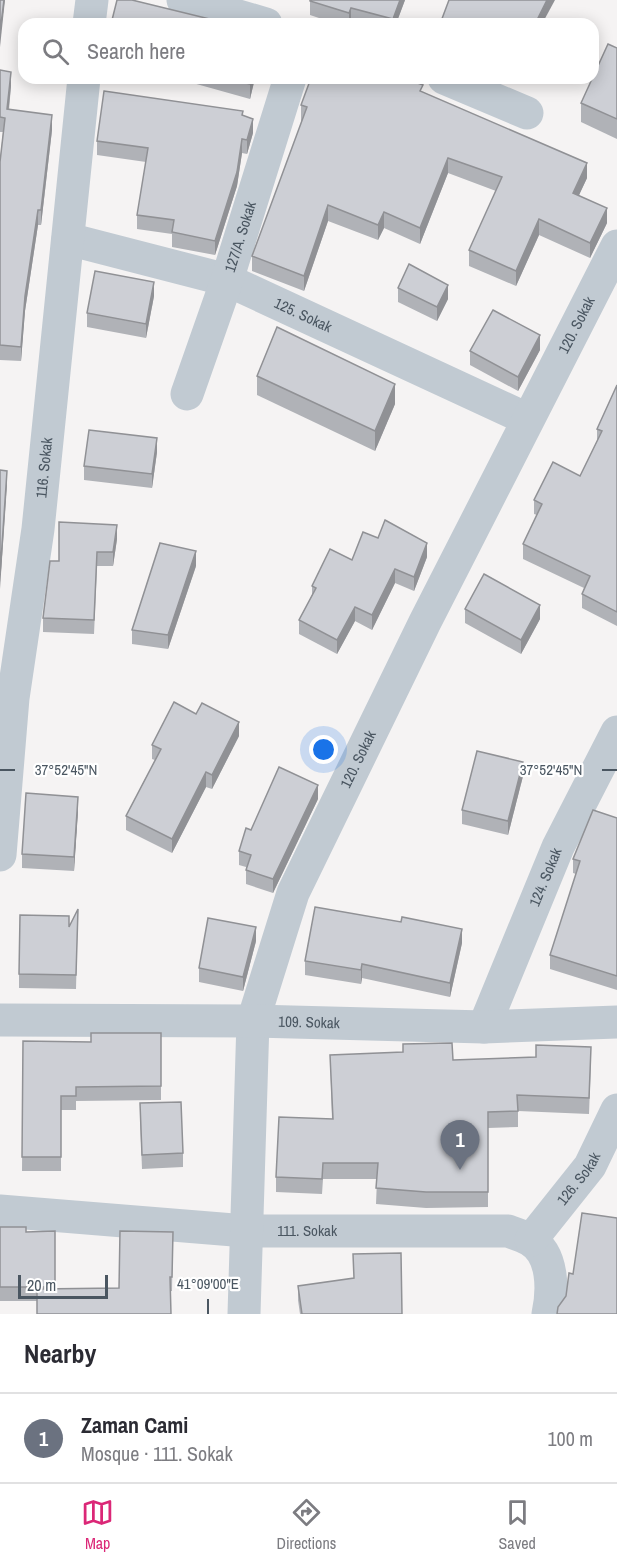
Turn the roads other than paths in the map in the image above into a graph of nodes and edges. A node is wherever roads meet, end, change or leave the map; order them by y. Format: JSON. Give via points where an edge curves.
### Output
{"nodes":[{"id":1,"x":92,"y":0,"type":"edge"},
{"id":2,"x":183,"y":0,"type":"edge"},
{"id":3,"x":90,"y":18,"type":"edge"},
{"id":4,"x":245,"y":18,"type":"edge"},
{"id":5,"x":83,"y":84,"type":"edge"},
{"id":6,"x":288,"y":84,"type":"edge"},
{"id":7,"x":458,"y":84,"type":"edge"},
{"id":8,"x":527,"y":113,"type":"dead end"},
{"id":9,"x":68,"y":239,"type":"junction"},
{"id":10,"x":617,"y":246,"type":"edge"},
{"id":11,"x":227,"y":280,"type":"junction"},
{"id":12,"x":187,"y":394,"type":"dead end"},
{"id":13,"x":526,"y":419,"type":"junction"},
{"id":14,"x":617,"y":732,"type":"edge"},
{"id":15,"x":0,"y":855,"type":"edge"},
{"id":16,"x":0,"y":1020,"type":"edge"},
{"id":17,"x":253,"y":1021,"type":"junction"},
{"id":18,"x":617,"y":1022,"type":"edge"},
{"id":19,"x":484,"y":1027,"type":"junction"},
{"id":20,"x":617,"y":1110,"type":"edge"},
{"id":21,"x":0,"y":1212,"type":"edge"},
{"id":22,"x":246,"y":1231,"type":"junction"},
{"id":23,"x":531,"y":1240,"type":"junction"},
{"id":24,"x":244,"y":1314,"type":"edge"},
{"id":25,"x":548,"y":1314,"type":"edge"}],
"edges":[{"from":1,"to":3,"type":"street"},
{"from":2,"to":4,"type":"street"},
{"from":5,"to":9,"type":"street","name":"116. Sokak"},
{"from":6,"to":11,"type":"street","name":"127/A. Sokak"},
{"from":7,"to":8,"type":"street"},
{"from":9,"to":11,"type":"street","name":"125. Sokak"},
{"from":9,"to":15,"type":"street","name":"116. Sokak","via":[[38,529],[13,698]]},
{"from":10,"to":13,"type":"street","name":"120. Sokak"},
{"from":11,"to":12,"type":"street","name":"127/A. Sokak"},
{"from":11,"to":13,"type":"street","name":"125. Sokak"},
{"from":13,"to":17,"type":"street","name":"120. Sokak","via":[[293,893]]},
{"from":14,"to":19,"type":"street","name":"124. Sokak","via":[[558,848]]},
{"from":16,"to":17,"type":"street","name":"109. Sokak"},
{"from":17,"to":19,"type":"street","name":"109. Sokak"},
{"from":17,"to":22,"type":"street","name":"120. Sokak"},
{"from":18,"to":19,"type":"street","name":"109. Sokak"},
{"from":20,"to":23,"type":"street","name":"126. Sokak","via":[[590,1166]]},
{"from":21,"to":22,"type":"street","name":"111. Sokak"},
{"from":22,"to":23,"type":"street","name":"111. Sokak","via":[[508,1231]]},
{"from":22,"to":24,"type":"street","name":"120. Sokak"},
{"from":23,"to":25,"type":"street","via":[[542,1251],[550,1271]]}]}
